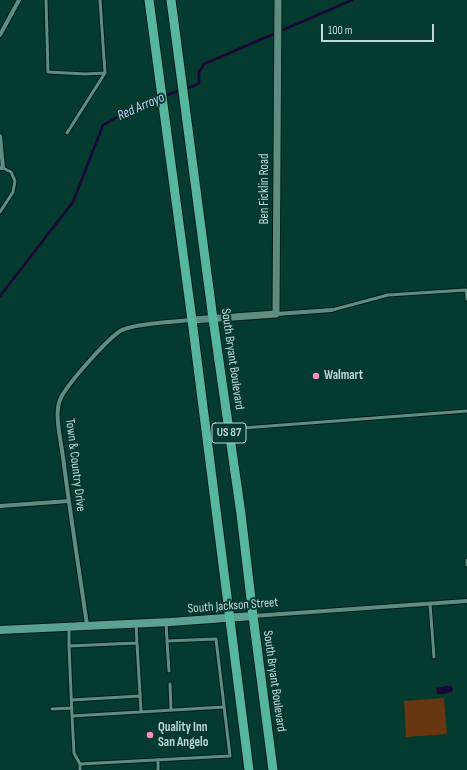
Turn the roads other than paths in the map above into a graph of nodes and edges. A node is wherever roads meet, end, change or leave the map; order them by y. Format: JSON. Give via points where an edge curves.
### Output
{"nodes":[{"id":1,"x":19,"y":0,"type":"edge"},
{"id":2,"x":46,"y":0,"type":"edge"},
{"id":3,"x":100,"y":0,"type":"edge"},
{"id":4,"x":149,"y":0,"type":"edge"},
{"id":5,"x":171,"y":0,"type":"edge"},
{"id":6,"x":278,"y":0,"type":"edge"},
{"id":7,"x":0,"y":35,"type":"edge"},
{"id":8,"x":105,"y":73,"type":"junction"},
{"id":9,"x":67,"y":133,"type":"dead end"},
{"id":10,"x":0,"y":136,"type":"edge"},
{"id":11,"x":2,"y":168,"type":"edge"},
{"id":12,"x":0,"y":212,"type":"edge"},
{"id":13,"x":467,"y":300,"type":"edge"},
{"id":14,"x":332,"y":310,"type":"joint"},
{"id":15,"x":276,"y":314,"type":"junction"},
{"id":16,"x":213,"y":319,"type":"junction"},
{"id":17,"x":192,"y":320,"type":"junction"},
{"id":18,"x":467,"y":411,"type":"edge"},
{"id":19,"x":229,"y":429,"type":"junction"},
{"id":20,"x":69,"y":501,"type":"junction"},
{"id":21,"x":0,"y":506,"type":"edge"},
{"id":22,"x":467,"y":560,"type":"edge"},
{"id":23,"x":467,"y":565,"type":"edge"},
{"id":24,"x":467,"y":601,"type":"edge"},
{"id":25,"x":430,"y":604,"type":"junction"},
{"id":26,"x":253,"y":616,"type":"junction"},
{"id":27,"x":230,"y":618,"type":"junction"},
{"id":28,"x":166,"y":622,"type":"junction"},
{"id":29,"x":136,"y":623,"type":"junction"},
{"id":30,"x":87,"y":625,"type":"junction"},
{"id":31,"x":68,"y":626,"type":"junction"},
{"id":32,"x":0,"y":630,"type":"edge"},
{"id":33,"x":167,"y":642,"type":"junction"},
{"id":34,"x":136,"y":643,"type":"junction"},
{"id":35,"x":69,"y":646,"type":"junction"},
{"id":36,"x":434,"y":657,"type":"dead end"},
{"id":37,"x":169,"y":671,"type":"dead end"},
{"id":38,"x":170,"y":684,"type":"dead end"},
{"id":39,"x":140,"y":696,"type":"junction"},
{"id":40,"x":72,"y":700,"type":"junction"},
{"id":41,"x":224,"y":707,"type":"junction"},
{"id":42,"x":72,"y":708,"type":"junction"},
{"id":43,"x":52,"y":709,"type":"dead end"},
{"id":44,"x":172,"y":710,"type":"junction"},
{"id":45,"x":141,"y":712,"type":"junction"},
{"id":46,"x":72,"y":716,"type":"junction"},
{"id":47,"x":158,"y":760,"type":"junction"},
{"id":48,"x":80,"y":764,"type":"junction"},
{"id":49,"x":80,"y":770,"type":"edge"},
{"id":50,"x":158,"y":770,"type":"edge"},
{"id":51,"x":249,"y":770,"type":"edge"},
{"id":52,"x":273,"y":770,"type":"edge"}],
"edges":[{"from":1,"to":7,"type":"street"},
{"from":2,"to":8,"type":"lane","via":[[48,72]]},
{"from":3,"to":8,"type":"lane"},
{"from":4,"to":17,"type":"main road","number":"US 87"},
{"from":5,"to":16,"type":"main road","name":"South Bryant Boulevard","number":"US 87"},
{"from":6,"to":15,"type":"street","name":"Ben Ficklin Road"},
{"from":8,"to":9,"type":"lane"},
{"from":10,"to":11,"type":"street"},
{"from":11,"to":12,"type":"lane","via":[[11,172],[15,181],[13,192]]},
{"from":13,"to":14,"type":"lane","via":[[466,290],[388,295]]},
{"from":14,"to":15,"type":"street"},
{"from":15,"to":16,"type":"street"},
{"from":16,"to":17,"type":"street"},
{"from":16,"to":19,"type":"main road","name":"South Bryant Boulevard","number":"US 87"},
{"from":17,"to":20,"type":"street","name":"Town & Country Drive","via":[[135,326],[122,330],[108,341],[68,386],[60,400],[58,417]]},
{"from":17,"to":27,"type":"main road","number":"US 87"},
{"from":18,"to":19,"type":"lane"},
{"from":19,"to":26,"type":"main road","name":"South Bryant Boulevard","number":"US 87"},
{"from":20,"to":21,"type":"street"},
{"from":20,"to":30,"type":"street","name":"Town & Country Drive"},
{"from":22,"to":23,"type":"lane"},
{"from":24,"to":25,"type":"street","name":"South Jackson Street"},
{"from":25,"to":26,"type":"street","name":"South Jackson Street"},
{"from":25,"to":36,"type":"lane"},
{"from":26,"to":27,"type":"main road","name":"South Jackson Street"},
{"from":26,"to":52,"type":"main road","name":"South Bryant Boulevard","number":"US 87"},
{"from":27,"to":28,"type":"main road","name":"South Jackson Street"},
{"from":27,"to":51,"type":"main road","number":"US 87"},
{"from":28,"to":29,"type":"main road","name":"South Jackson Street"},
{"from":28,"to":33,"type":"lane"},
{"from":29,"to":30,"type":"main road","name":"South Jackson Street"},
{"from":29,"to":34,"type":"lane"},
{"from":30,"to":31,"type":"main road","name":"South Jackson Street"},
{"from":31,"to":32,"type":"main road","name":"South Jackson Street"},
{"from":31,"to":35,"type":"lane"},
{"from":33,"to":37,"type":"lane"},
{"from":33,"to":41,"type":"lane","via":[[216,639]]},
{"from":34,"to":35,"type":"lane"},
{"from":34,"to":39,"type":"lane"},
{"from":35,"to":40,"type":"lane"},
{"from":38,"to":44,"type":"lane"},
{"from":39,"to":40,"type":"lane"},
{"from":39,"to":45,"type":"lane"},
{"from":40,"to":42,"type":"lane"},
{"from":41,"to":44,"type":"lane"},
{"from":41,"to":47,"type":"lane","via":[[230,756]]},
{"from":42,"to":43,"type":"lane"},
{"from":42,"to":46,"type":"lane"},
{"from":44,"to":45,"type":"lane"},
{"from":45,"to":46,"type":"lane"},
{"from":46,"to":48,"type":"lane","via":[[74,753]]},
{"from":47,"to":48,"type":"lane"},
{"from":47,"to":50,"type":"lane"},
{"from":48,"to":49,"type":"lane"}]}
